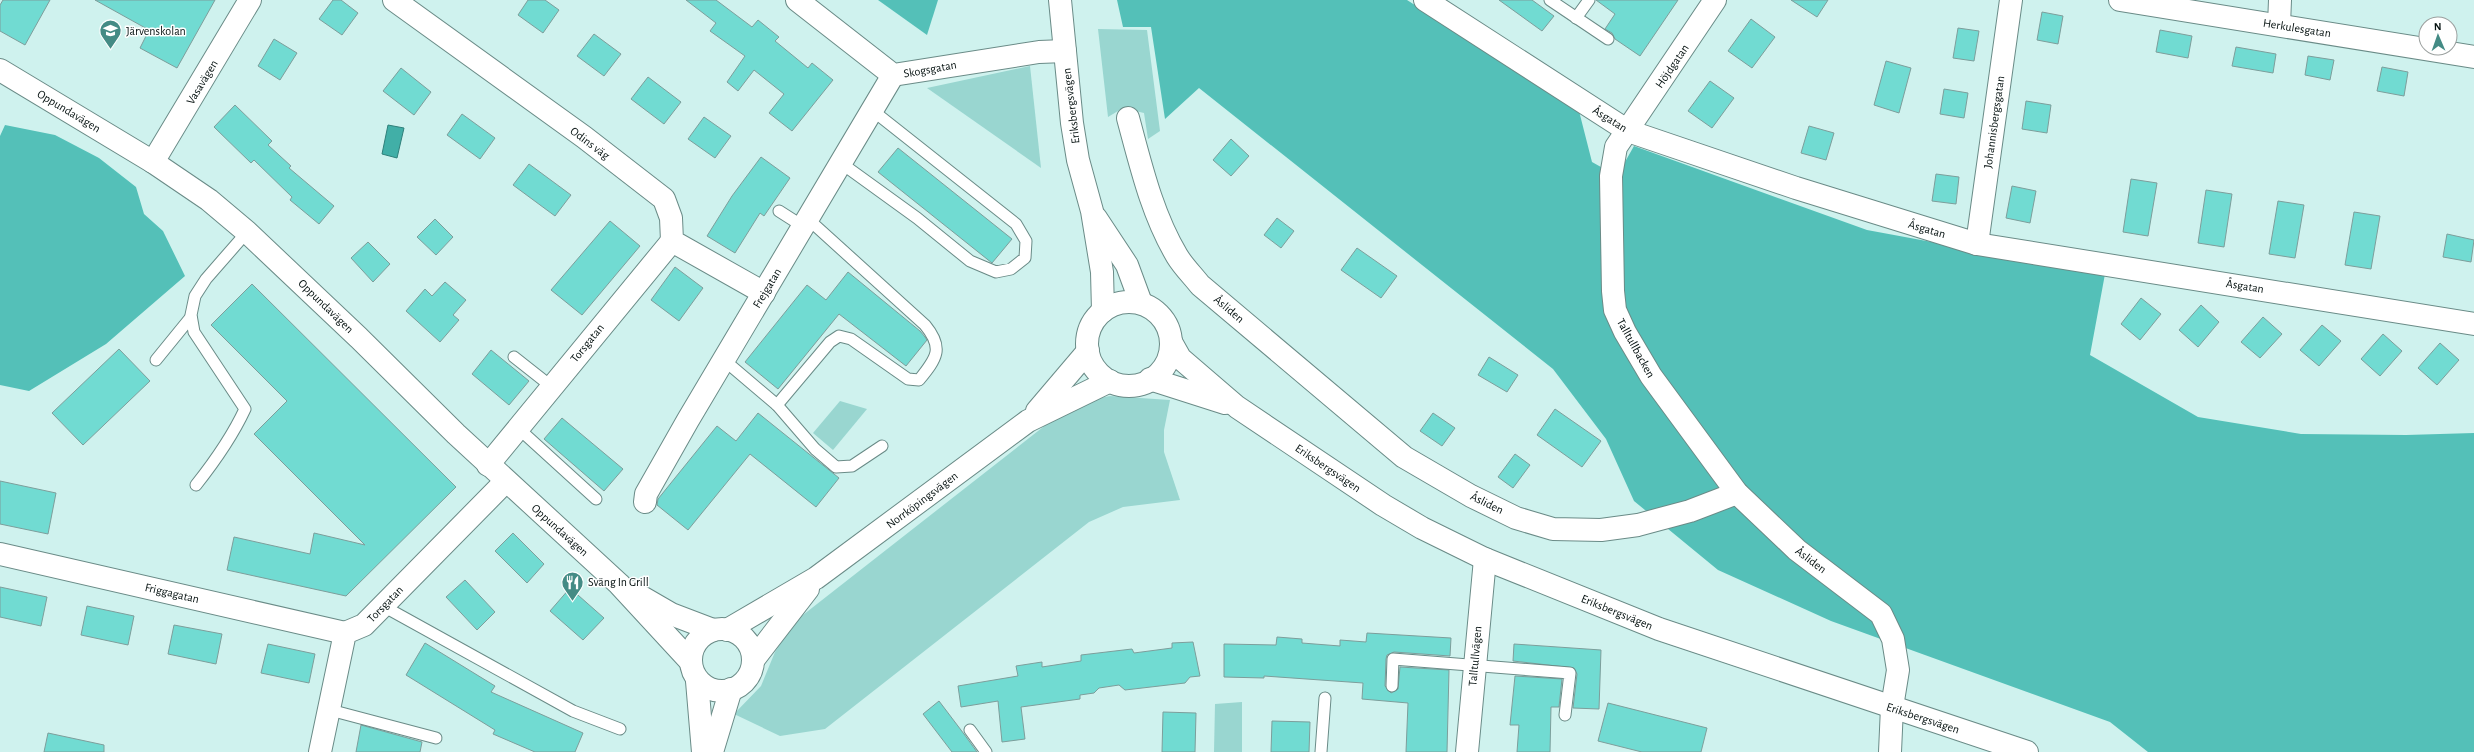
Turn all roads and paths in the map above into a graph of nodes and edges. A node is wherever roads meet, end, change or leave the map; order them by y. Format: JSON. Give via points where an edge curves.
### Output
{"nodes":[{"id":1,"x":250,"y":0,"type":"edge"},
{"id":2,"x":394,"y":0,"type":"edge"},
{"id":3,"x":797,"y":0,"type":"edge"},
{"id":4,"x":1060,"y":0,"type":"edge"},
{"id":5,"x":1425,"y":0,"type":"edge"},
{"id":6,"x":1550,"y":0,"type":"edge"},
{"id":7,"x":1589,"y":0,"type":"edge"},
{"id":8,"x":1715,"y":0,"type":"edge"},
{"id":9,"x":2011,"y":0,"type":"edge"},
{"id":10,"x":2120,"y":0,"type":"edge"},
{"id":11,"x":2280,"y":0,"type":"edge"},
{"id":12,"x":1576,"y":18,"type":"junction"},
{"id":13,"x":2279,"y":25,"type":"junction"},
{"id":14,"x":1608,"y":39,"type":"dead end"},
{"id":15,"x":1065,"y":51,"type":"junction"},
{"id":16,"x":2474,"y":57,"type":"edge"},
{"id":17,"x":0,"y":70,"type":"edge"},
{"id":18,"x":893,"y":75,"type":"junction"},
{"id":19,"x":872,"y":110,"type":"junction"},
{"id":20,"x":1128,"y":118,"type":"dead end"},
{"id":21,"x":1628,"y":131,"type":"junction"},
{"id":22,"x":153,"y":162,"type":"junction"},
{"id":23,"x":841,"y":163,"type":"junction"},
{"id":24,"x":779,"y":211,"type":"dead end"},
{"id":25,"x":1092,"y":211,"type":"junction"},
{"id":26,"x":806,"y":223,"type":"junction"},
{"id":27,"x":247,"y":232,"type":"junction"},
{"id":28,"x":672,"y":241,"type":"junction"},
{"id":29,"x":1977,"y":244,"type":"junction"},
{"id":30,"x":764,"y":294,"type":"junction"},
{"id":31,"x":1141,"y":303,"type":"junction"},
{"id":32,"x":1103,"y":311,"type":"junction"},
{"id":33,"x":191,"y":317,"type":"junction"},
{"id":34,"x":2474,"y":324,"type":"edge"},
{"id":35,"x":1171,"y":342,"type":"junction"},
{"id":36,"x":1088,"y":352,"type":"junction"},
{"id":37,"x":514,"y":358,"type":"dead end"},
{"id":38,"x":156,"y":360,"type":"dead end"},
{"id":39,"x":724,"y":360,"type":"junction"},
{"id":40,"x":1150,"y":379,"type":"junction"},
{"id":41,"x":1110,"y":381,"type":"junction"},
{"id":42,"x":552,"y":387,"type":"junction"},
{"id":43,"x":777,"y":405,"type":"junction"},
{"id":44,"x":1237,"y":407,"type":"junction"},
{"id":45,"x":1028,"y":421,"type":"junction"},
{"id":46,"x":518,"y":428,"type":"junction"},
{"id":47,"x":882,"y":446,"type":"dead end"},
{"id":48,"x":488,"y":465,"type":"junction"},
{"id":49,"x":506,"y":481,"type":"junction"},
{"id":50,"x":196,"y":486,"type":"dead end"},
{"id":51,"x":1737,"y":493,"type":"junction"},
{"id":52,"x":596,"y":499,"type":"dead end"},
{"id":53,"x":645,"y":502,"type":"dead end"},
{"id":54,"x":0,"y":554,"type":"edge"},
{"id":55,"x":1485,"y":559,"type":"junction"},
{"id":56,"x":816,"y":578,"type":"junction"},
{"id":57,"x":619,"y":584,"type":"junction"},
{"id":58,"x":383,"y":606,"type":"junction"},
{"id":59,"x":720,"y":630,"type":"junction"},
{"id":60,"x":345,"y":633,"type":"junction"},
{"id":61,"x":754,"y":659,"type":"junction"},
{"id":62,"x":1474,"y":665,"type":"junction"},
{"id":63,"x":694,"y":672,"type":"junction"},
{"id":64,"x":1392,"y":686,"type":"dead end"},
{"id":65,"x":731,"y":689,"type":"junction"},
{"id":66,"x":1326,"y":698,"type":"dead end"},
{"id":67,"x":1892,"y":707,"type":"junction"},
{"id":68,"x":330,"y":710,"type":"junction"},
{"id":69,"x":1565,"y":715,"type":"dead end"},
{"id":70,"x":620,"y":729,"type":"dead end"},
{"id":71,"x":970,"y":730,"type":"dead end"},
{"id":72,"x":436,"y":738,"type":"dead end"},
{"id":73,"x":320,"y":752,"type":"edge"},
{"id":74,"x":703,"y":752,"type":"edge"},
{"id":75,"x":712,"y":752,"type":"edge"},
{"id":76,"x":986,"y":752,"type":"edge"},
{"id":77,"x":1322,"y":752,"type":"edge"},
{"id":78,"x":1466,"y":752,"type":"edge"},
{"id":79,"x":1890,"y":752,"type":"edge"},
{"id":80,"x":2027,"y":752,"type":"edge"}],
"edges":[{"from":1,"to":22,"type":"street","name":"Vasavägen"},
{"from":2,"to":28,"type":"street","name":"Odins väg","via":[[664,199],[671,218]]},
{"from":3,"to":18,"type":"street","name":"Skogsgatan"},
{"from":4,"to":15,"type":"street","name":"Eriksbergsvägen"},
{"from":5,"to":21,"type":"street","name":"Åsgatan"},
{"from":6,"to":12,"type":"lane"},
{"from":7,"to":12,"type":"lane"},
{"from":8,"to":21,"type":"street","name":"Höjdgatan"},
{"from":9,"to":29,"type":"street","name":"Johannisbergsgatan"},
{"from":10,"to":13,"type":"street","name":"Herkulesgatan"},
{"from":11,"to":13,"type":"street"},
{"from":12,"to":14,"type":"lane"},
{"from":13,"to":16,"type":"street","name":"Herkulesgatan"},
{"from":15,"to":18,"type":"street","name":"Skogsgatan","via":[[1039,52]]},
{"from":15,"to":25,"type":"street","name":"Eriksbergsvägen","via":[[1078,160]]},
{"from":17,"to":22,"type":"street","name":"Oppundavägen"},
{"from":18,"to":19,"type":"street","name":"Frejgatan"},
{"from":19,"to":23,"type":"street","name":"Frejgatan"},
{"from":19,"to":23,"type":"lane","via":[[1016,224],[1026,240],[1025,258],[1011,269],[996,272],[970,261],[917,218]]},
{"from":20,"to":51,"type":"street","name":"Åsliden","via":[[1147,189],[1160,221],[1178,257],[1200,285],[1404,457],[1516,518],[1553,530],[1601,530],[1638,525],[1690,511]]},
{"from":21,"to":29,"type":"street","name":"Åsgatan","via":[[1796,188]]},
{"from":21,"to":51,"type":"street","name":"Talltullbacken","via":[[1616,147],[1612,171],[1616,310],[1625,332],[1651,376]]},
{"from":22,"to":27,"type":"street","name":"Oppundavägen","via":[[209,200]]},
{"from":23,"to":26,"type":"street","name":"Frejgatan"},
{"from":24,"to":26,"type":"lane"},
{"from":25,"to":31,"type":"street","name":"Eriksbergsvägen","via":[[1126,265]]},
{"from":25,"to":32,"type":"street","name":"Eriksbergsvägen","via":[[1102,272]]},
{"from":26,"to":30,"type":"street","name":"Frejgatan"},
{"from":26,"to":43,"type":"lane","via":[[925,325],[936,338],[937,351],[930,367],[919,380],[908,379],[851,339],[839,336],[830,342]]},
{"from":27,"to":33,"type":"lane","via":[[206,279],[195,296]]},
{"from":27,"to":48,"type":"street","name":"Oppundavägen"},
{"from":28,"to":30,"type":"street"},
{"from":28,"to":42,"type":"street","name":"Torsgatan"},
{"from":29,"to":34,"type":"street","name":"Åsgatan"},
{"from":30,"to":39,"type":"street","name":"Frejgatan"},
{"from":31,"to":32,"type":"street","via":[[1120,303]]},
{"from":31,"to":35,"type":"street","via":[[1160,315],[1166,323]]},
{"from":32,"to":36,"type":"street","via":[[1092,326]]},
{"from":33,"to":38,"type":"lane"},
{"from":33,"to":50,"type":"lane","via":[[194,332],[245,409],[235,429]]},
{"from":35,"to":40,"type":"street","via":[[1167,362]]},
{"from":35,"to":44,"type":"street","name":"Eriksbergsvägen","via":[[1180,358]]},
{"from":36,"to":41,"type":"street","via":[[1095,368]]},
{"from":36,"to":45,"type":"street","name":"Norrköpingsvägen"},
{"from":37,"to":42,"type":"lane"},
{"from":39,"to":43,"type":"lane"},
{"from":39,"to":53,"type":"street","name":"Frejgatan","via":[[646,494]]},
{"from":40,"to":41,"type":"street","via":[[1130,385]]},
{"from":40,"to":44,"type":"street","name":"Eriksbergsvägen"},
{"from":41,"to":45,"type":"street","name":"Norrköpingsvägen"},
{"from":42,"to":46,"type":"street","name":"Torsgatan"},
{"from":43,"to":47,"type":"lane","via":[[815,450],[836,467],[852,466]]},
{"from":44,"to":55,"type":"street","name":"Eriksbergsvägen","via":[[1382,505]]},
{"from":45,"to":56,"type":"street","name":"Norrköpingsvägen"},
{"from":46,"to":48,"type":"street","name":"Torsgatan"},
{"from":46,"to":52,"type":"lane"},
{"from":48,"to":49,"type":"street","name":"Oppundavägen"},
{"from":49,"to":57,"type":"street","name":"Oppundavägen"},
{"from":49,"to":58,"type":"street","name":"Torsgatan"},
{"from":51,"to":67,"type":"street","name":"Åsliden","via":[[1798,550],[1881,614],[1893,639],[1898,670]]},
{"from":54,"to":60,"type":"street","name":"Friggagatan"},
{"from":55,"to":62,"type":"street","name":"Talltullvägen"},
{"from":55,"to":67,"type":"street","name":"Eriksbergsvägen","via":[[1659,629]]},
{"from":56,"to":59,"type":"street","name":"Norrköpingsvägen"},
{"from":56,"to":61,"type":"street","name":"Norrköpingsvägen"},
{"from":57,"to":59,"type":"street","name":"Oppundavägen","via":[[671,614]]},
{"from":57,"to":63,"type":"street","name":"Oppundavägen"},
{"from":58,"to":60,"type":"street","name":"Torsgatan","via":[[364,625]]},
{"from":58,"to":70,"type":"lane","via":[[573,711]]},
{"from":59,"to":61,"type":"street","via":[[746,638],[752,647]]},
{"from":59,"to":63,"type":"street","via":[[701,636],[696,643]]},
{"from":60,"to":68,"type":"street"},
{"from":61,"to":65,"type":"street","via":[[748,677]]},
{"from":62,"to":64,"type":"lane","via":[[1393,659]]},
{"from":62,"to":69,"type":"lane","via":[[1570,673]]},
{"from":62,"to":78,"type":"street","name":"Talltullvägen"},
{"from":63,"to":65,"type":"street","via":[[714,690]]},
{"from":63,"to":74,"type":"street"},
{"from":65,"to":75,"type":"street"},
{"from":66,"to":77,"type":"lane"},
{"from":67,"to":79,"type":"street","name":"Åsliden"},
{"from":67,"to":80,"type":"street","name":"Eriksbergsvägen"},
{"from":68,"to":72,"type":"lane"},
{"from":68,"to":73,"type":"street"},
{"from":71,"to":76,"type":"lane"}]}
